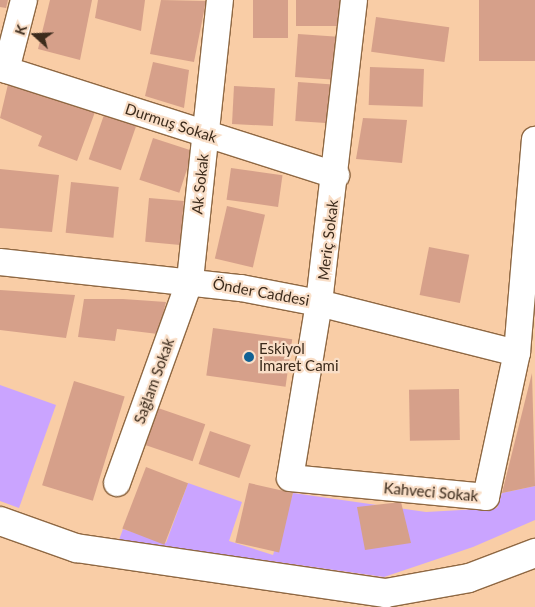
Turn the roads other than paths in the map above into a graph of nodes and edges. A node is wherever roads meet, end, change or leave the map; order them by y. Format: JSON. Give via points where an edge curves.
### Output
{"nodes":[{"id":1,"x":24,"y":0,"type":"edge"},
{"id":2,"x":220,"y":0,"type":"edge"},
{"id":3,"x":354,"y":0,"type":"edge"},
{"id":4,"x":3,"y":69,"type":"edge"},
{"id":5,"x":205,"y":134,"type":"junction"},
{"id":6,"x":535,"y":140,"type":"edge"},
{"id":7,"x":336,"y":175,"type":"junction"},
{"id":8,"x":0,"y":262,"type":"edge"},
{"id":9,"x":190,"y":280,"type":"junction"},
{"id":10,"x":320,"y":302,"type":"junction"},
{"id":11,"x":516,"y":353,"type":"junction"},
{"id":12,"x":290,"y":478,"type":"joint"},
{"id":13,"x":117,"y":483,"type":"dead end"},
{"id":14,"x":0,"y":521,"type":"edge"},
{"id":15,"x":535,"y":553,"type":"edge"}],
"edges":[{"from":1,"to":4,"type":"street","name":"Durmuş Sokak"},
{"from":2,"to":5,"type":"street","name":"Ak Sokak"},
{"from":3,"to":7,"type":"street","name":"Meriç Sokak"},
{"from":4,"to":5,"type":"street","name":"Durmuş Sokak"},
{"from":5,"to":7,"type":"street","name":"Durmuş Sokak"},
{"from":5,"to":9,"type":"street","name":"Ak Sokak"},
{"from":6,"to":11,"type":"street"},
{"from":7,"to":10,"type":"street","name":"Meriç Sokak"},
{"from":8,"to":9,"type":"street","name":"Önder Caddesi"},
{"from":9,"to":10,"type":"street","name":"Önder Caddesi"},
{"from":9,"to":13,"type":"street","name":"Sağlam Sokak"},
{"from":10,"to":11,"type":"street","name":"Önder Caddesi"},
{"from":10,"to":12,"type":"street","name":"Meriç Sokak"},
{"from":11,"to":12,"type":"street","name":"Kahveci Sokak","via":[[486,497]]},
{"from":14,"to":15,"type":"street","via":[[76,548],[386,593],[469,578]]}]}
